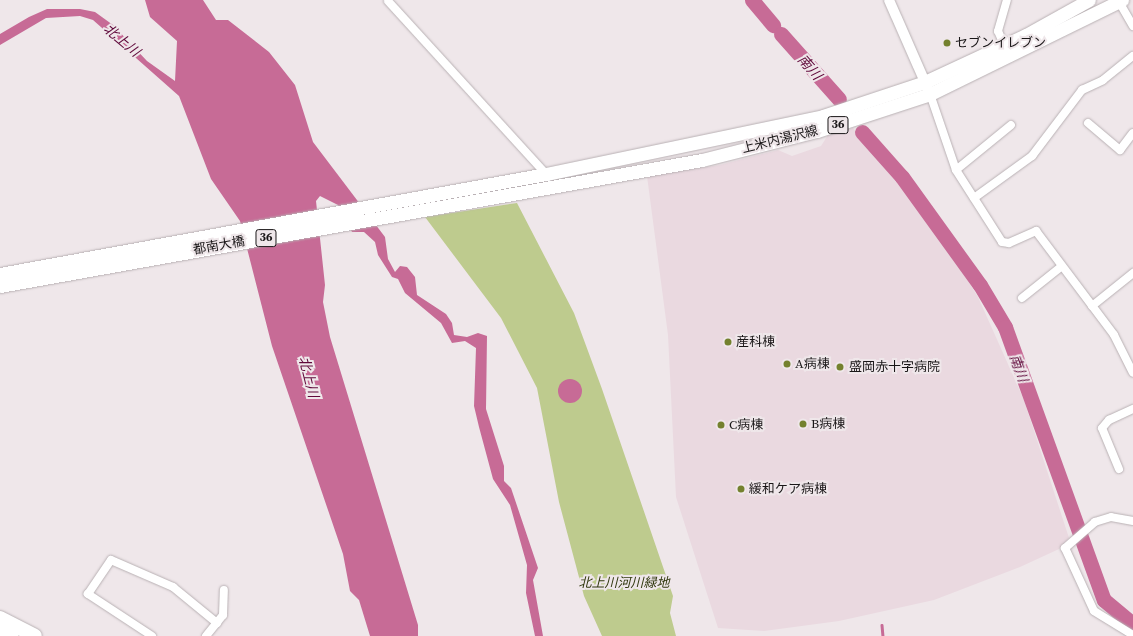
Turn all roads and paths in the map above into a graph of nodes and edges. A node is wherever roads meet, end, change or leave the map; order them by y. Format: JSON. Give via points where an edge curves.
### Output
{"nodes":[{"id":1,"x":889,"y":0,"type":"edge"},
{"id":2,"x":1007,"y":0,"type":"edge"},
{"id":3,"x":1089,"y":0,"type":"edge"},
{"id":4,"x":388,"y":1,"type":"dead end"},
{"id":5,"x":1120,"y":1,"type":"edge"},
{"id":6,"x":1133,"y":26,"type":"edge"},
{"id":7,"x":1004,"y":45,"type":"junction"},
{"id":8,"x":1133,"y":56,"type":"edge"},
{"id":9,"x":925,"y":82,"type":"junction"},
{"id":10,"x":930,"y":94,"type":"junction"},
{"id":11,"x":1088,"y":123,"type":"dead end"},
{"id":12,"x":1011,"y":125,"type":"dead end"},
{"id":13,"x":1133,"y":133,"type":"edge"},
{"id":14,"x":956,"y":170,"type":"junction"},
{"id":15,"x":546,"y":174,"type":"junction"},
{"id":16,"x":524,"y":178,"type":"joint"},
{"id":17,"x":533,"y":189,"type":"joint"},
{"id":18,"x":974,"y":198,"type":"junction"},
{"id":19,"x":1062,"y":266,"type":"junction"},
{"id":20,"x":1133,"y":273,"type":"edge"},
{"id":21,"x":0,"y":274,"type":"edge"},
{"id":22,"x":0,"y":286,"type":"edge"},
{"id":23,"x":1022,"y":298,"type":"dead end"},
{"id":24,"x":1092,"y":306,"type":"junction"},
{"id":25,"x":1133,"y":373,"type":"edge"},
{"id":26,"x":1133,"y":409,"type":"edge"},
{"id":27,"x":1119,"y":469,"type":"dead end"},
{"id":28,"x":1133,"y":521,"type":"edge"},
{"id":29,"x":224,"y":590,"type":"dead end"},
{"id":30,"x":0,"y":618,"type":"edge"},
{"id":31,"x":216,"y":623,"type":"junction"},
{"id":32,"x":0,"y":630,"type":"edge"},
{"id":33,"x":1133,"y":635,"type":"edge"},
{"id":34,"x":12,"y":636,"type":"edge"},
{"id":35,"x":35,"y":636,"type":"edge"},
{"id":36,"x":152,"y":636,"type":"edge"},
{"id":37,"x":206,"y":636,"type":"edge"}],
"edges":[{"from":1,"to":9,"type":"street"},
{"from":2,"to":7,"type":"street","via":[[998,31]]},
{"from":3,"to":7,"type":"main road","name":"上米内湯沢線","number":"36"},
{"from":4,"to":15,"type":"street"},
{"from":5,"to":6,"type":"street"},
{"from":5,"to":10,"type":"main road","name":"上米内湯沢線","number":"36"},
{"from":7,"to":9,"type":"main road","name":"上米内湯沢線","number":"36"},
{"from":8,"to":18,"type":"street","via":[[1103,80],[1082,90],[1032,156]]},
{"from":9,"to":10,"type":"street"},
{"from":9,"to":15,"type":"main road","name":"上米内湯沢線","number":"36","via":[[823,116]]},
{"from":10,"to":14,"type":"street"},
{"from":10,"to":17,"type":"main road","name":"上米内湯沢線","number":"36","via":[[846,123],[702,160]]},
{"from":11,"to":13,"type":"street","via":[[1120,150]]},
{"from":12,"to":14,"type":"street"},
{"from":14,"to":18,"type":"street"},
{"from":15,"to":16,"type":"main road","name":"上米内湯沢線","number":"36"},
{"from":16,"to":21,"type":"main road","name":"都南大橋","number":"36"},
{"from":17,"to":22,"type":"main road","name":"都南大橋","number":"36"},
{"from":18,"to":19,"type":"street","via":[[1002,242],[1009,243],[1036,232]]},
{"from":19,"to":23,"type":"street"},
{"from":19,"to":24,"type":"street"},
{"from":20,"to":24,"type":"street"},
{"from":24,"to":25,"type":"street","via":[[1114,335]]},
{"from":26,"to":27,"type":"street","via":[[1109,420],[1102,428]]},
{"from":28,"to":33,"type":"street","via":[[1111,517],[1095,522],[1065,548],[1094,611]]},
{"from":29,"to":31,"type":"street","via":[[223,615]]},
{"from":30,"to":35,"type":"highway"},
{"from":31,"to":36,"type":"street","via":[[173,587],[111,560],[88,594]]},
{"from":31,"to":37,"type":"street"},
{"from":32,"to":34,"type":"highway"}]}
